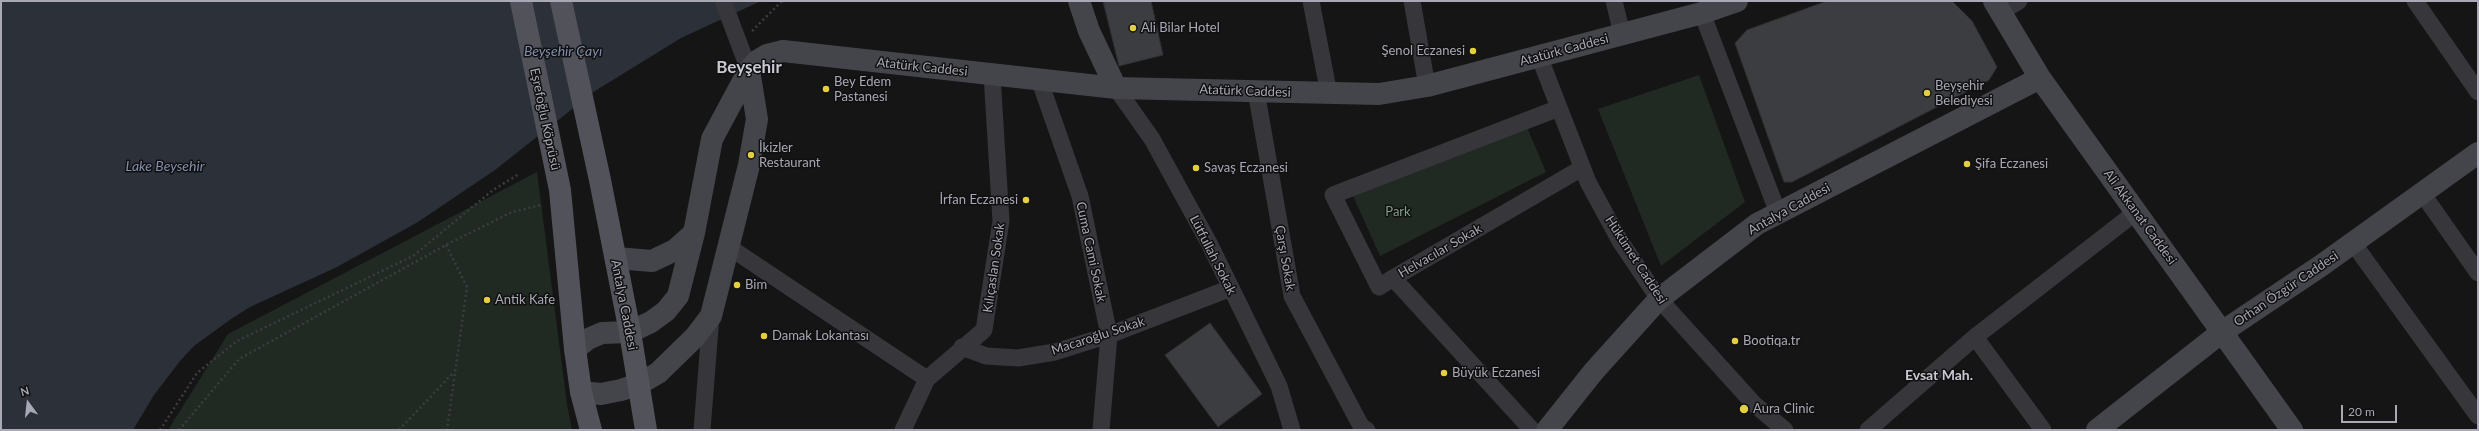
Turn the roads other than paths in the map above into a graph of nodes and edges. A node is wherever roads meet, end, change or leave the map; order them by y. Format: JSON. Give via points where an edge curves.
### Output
{"nodes":[{"id":1,"x":521,"y":1,"type":"edge"},
{"id":2,"x":561,"y":1,"type":"edge"},
{"id":3,"x":723,"y":1,"type":"edge"},
{"id":4,"x":1080,"y":1,"type":"edge"},
{"id":5,"x":1311,"y":1,"type":"edge"},
{"id":6,"x":1412,"y":1,"type":"edge"},
{"id":7,"x":1614,"y":1,"type":"edge"},
{"id":8,"x":1737,"y":1,"type":"edge"},
{"id":9,"x":2019,"y":1,"type":"edge"},
{"id":10,"x":2415,"y":1,"type":"edge"},
{"id":11,"x":1997,"y":7,"type":"edge"},
{"id":12,"x":1702,"y":13,"type":"junction"},
{"id":13,"x":1622,"y":34,"type":"junction"},
{"id":14,"x":1539,"y":56,"type":"junction"},
{"id":15,"x":749,"y":70,"type":"junction"},
{"id":16,"x":992,"y":75,"type":"junction"},
{"id":17,"x":2040,"y":78,"type":"junction"},
{"id":18,"x":1039,"y":79,"type":"junction"},
{"id":19,"x":1427,"y":86,"type":"junction"},
{"id":20,"x":1116,"y":88,"type":"junction"},
{"id":21,"x":1256,"y":91,"type":"junction"},
{"id":22,"x":2478,"y":92,"type":"edge"},
{"id":23,"x":1329,"y":94,"type":"junction"},
{"id":24,"x":1559,"y":108,"type":"junction"},
{"id":25,"x":2478,"y":153,"type":"edge"},
{"id":26,"x":1582,"y":168,"type":"junction"},
{"id":27,"x":2422,"y":193,"type":"junction"},
{"id":28,"x":2136,"y":212,"type":"junction"},
{"id":29,"x":1778,"y":213,"type":"junction"},
{"id":30,"x":694,"y":233,"type":"junction"},
{"id":31,"x":2353,"y":243,"type":"junction"},
{"id":32,"x":729,"y":247,"type":"junction"},
{"id":33,"x":616,"y":258,"type":"junction"},
{"id":34,"x":2478,"y":273,"type":"edge"},
{"id":35,"x":1393,"y":278,"type":"junction"},
{"id":36,"x":1231,"y":288,"type":"junction"},
{"id":37,"x":1659,"y":299,"type":"junction"},
{"id":38,"x":711,"y":316,"type":"junction"},
{"id":39,"x":630,"y":332,"type":"junction"},
{"id":40,"x":2222,"y":332,"type":"junction"},
{"id":41,"x":1109,"y":335,"type":"junction"},
{"id":42,"x":1975,"y":337,"type":"junction"},
{"id":43,"x":962,"y":347,"type":"junction"},
{"id":44,"x":575,"y":349,"type":"junction"},
{"id":45,"x":927,"y":379,"type":"junction"},
{"id":46,"x":639,"y":384,"type":"junction"},
{"id":47,"x":581,"y":392,"type":"junction"},
{"id":48,"x":2478,"y":416,"type":"edge"},
{"id":49,"x":1290,"y":429,"type":"edge"},
{"id":50,"x":592,"y":430,"type":"edge"},
{"id":51,"x":646,"y":430,"type":"edge"},
{"id":52,"x":702,"y":430,"type":"edge"},
{"id":53,"x":903,"y":430,"type":"edge"},
{"id":54,"x":1101,"y":430,"type":"edge"},
{"id":55,"x":1367,"y":430,"type":"edge"},
{"id":56,"x":1532,"y":430,"type":"edge"},
{"id":57,"x":1547,"y":430,"type":"edge"},
{"id":58,"x":1785,"y":430,"type":"edge"},
{"id":59,"x":1868,"y":430,"type":"edge"},
{"id":60,"x":2043,"y":430,"type":"edge"},
{"id":61,"x":2096,"y":430,"type":"edge"},
{"id":62,"x":2292,"y":430,"type":"edge"}],
"edges":[{"from":1,"to":44,"type":"main road","name":"Eşrefoğlu Köprüsü","via":[[560,195]]},
{"from":2,"to":33,"type":"main road","name":"Antalya Caddesi"},
{"from":3,"to":15,"type":"street"},
{"from":4,"to":20,"type":"main road","via":[[1089,31]]},
{"from":5,"to":23,"type":"street"},
{"from":6,"to":19,"type":"street"},
{"from":7,"to":13,"type":"street"},
{"from":8,"to":12,"type":"main road","name":"Atatürk Caddesi"},
{"from":9,"to":11,"type":"street"},
{"from":10,"to":22,"type":"street"},
{"from":11,"to":17,"type":"main road","name":"Ali Akkanat Caddesi"},
{"from":12,"to":13,"type":"main road","name":"Atatürk Caddesi"},
{"from":12,"to":29,"type":"street"},
{"from":13,"to":14,"type":"main road","name":"Atatürk Caddesi"},
{"from":14,"to":19,"type":"main road","name":"Atatürk Caddesi"},
{"from":14,"to":24,"type":"street","name":"Hükümet Caddesi"},
{"from":15,"to":16,"type":"main road","name":"Atatürk Caddesi","via":[[762,58],[783,51]]},
{"from":15,"to":30,"type":"main road","name":"Atatürk Caddesi","via":[[712,139]]},
{"from":15,"to":32,"type":"main road","via":[[757,119],[749,165]]},
{"from":16,"to":18,"type":"main road","name":"Atatürk Caddesi"},
{"from":16,"to":43,"type":"street","name":"Kılıçaslan Sokak","via":[[1001,221],[984,330]]},
{"from":17,"to":28,"type":"main road","name":"Ali Akkanat Caddesi"},
{"from":17,"to":29,"type":"main road","name":"Antalya Caddesi"},
{"from":18,"to":20,"type":"main road","name":"Atatürk Caddesi"},
{"from":18,"to":41,"type":"street","name":"Cuma Cami Sokak","via":[[1080,196]]},
{"from":19,"to":23,"type":"main road","name":"Atatürk Caddesi","via":[[1379,94]]},
{"from":20,"to":21,"type":"main road","name":"Atatürk Caddesi"},
{"from":20,"to":36,"type":"street","name":"Lütfullah Sokak","via":[[1152,139]]},
{"from":21,"to":23,"type":"main road","name":"Atatürk Caddesi"},
{"from":21,"to":55,"type":"street","name":"Çarşı Sokak","via":[[1292,296],[1361,426]]},
{"from":24,"to":26,"type":"street","name":"Hükümet Caddesi"},
{"from":24,"to":35,"type":"street","via":[[1334,195],[1379,287]]},
{"from":25,"to":27,"type":"main road","name":"Orhan Özgür Caddesi"},
{"from":26,"to":35,"type":"street","name":"Helvacılar Sokak"},
{"from":26,"to":37,"type":"street","name":"Hükümet Caddesi","via":[[1620,241]]},
{"from":27,"to":31,"type":"main road","name":"Orhan Özgür Caddesi"},
{"from":27,"to":34,"type":"street"},
{"from":28,"to":40,"type":"main road","name":"Ali Akkanat Caddesi"},
{"from":28,"to":42,"type":"street"},
{"from":29,"to":37,"type":"main road","name":"Antalya Caddesi","via":[[1757,224]]},
{"from":30,"to":33,"type":"main road","via":[[675,250],[652,261]]},
{"from":30,"to":39,"type":"main road","name":"Atatürk Caddesi","via":[[678,296],[666,311]]},
{"from":31,"to":40,"type":"main road","name":"Orhan Özgür Caddesi"},
{"from":31,"to":48,"type":"street"},
{"from":32,"to":38,"type":"main road"},
{"from":32,"to":45,"type":"street"},
{"from":33,"to":39,"type":"main road","name":"Antalya Caddesi"},
{"from":35,"to":56,"type":"street","name":"Helvacılar Sokak"},
{"from":36,"to":41,"type":"street","name":"Macaroğlu Sokak"},
{"from":36,"to":49,"type":"street","name":"Lütfullah Sokak","via":[[1279,386]]},
{"from":37,"to":57,"type":"main road","name":"Antalya Caddesi","via":[[1594,370]]},
{"from":37,"to":58,"type":"street","name":"Hükümet Caddesi","via":[[1754,404]]},
{"from":38,"to":46,"type":"main road","via":[[676,357],[658,373]]},
{"from":38,"to":52,"type":"street"},
{"from":39,"to":44,"type":"main road","via":[[602,333]]},
{"from":39,"to":46,"type":"main road","name":"Antalya Caddesi"},
{"from":40,"to":61,"type":"main road","name":"Orhan Özgür Caddesi"},
{"from":40,"to":62,"type":"main road","name":"Ali Akkanat Caddesi"},
{"from":41,"to":43,"type":"street","name":"Macaroğlu Sokak","via":[[1055,352],[1018,358],[986,356]]},
{"from":41,"to":54,"type":"street","name":"Cuma Cami Sokak"},
{"from":42,"to":59,"type":"street"},
{"from":42,"to":60,"type":"street"},
{"from":43,"to":45,"type":"street","name":"Kılıçaslan Sokak"},
{"from":44,"to":47,"type":"main road"},
{"from":45,"to":53,"type":"street","name":"Kılıçaslan Sokak"},
{"from":46,"to":47,"type":"main road","via":[[611,392]]},
{"from":46,"to":51,"type":"main road","name":"Antalya Caddesi"},
{"from":47,"to":50,"type":"main road"}]}
